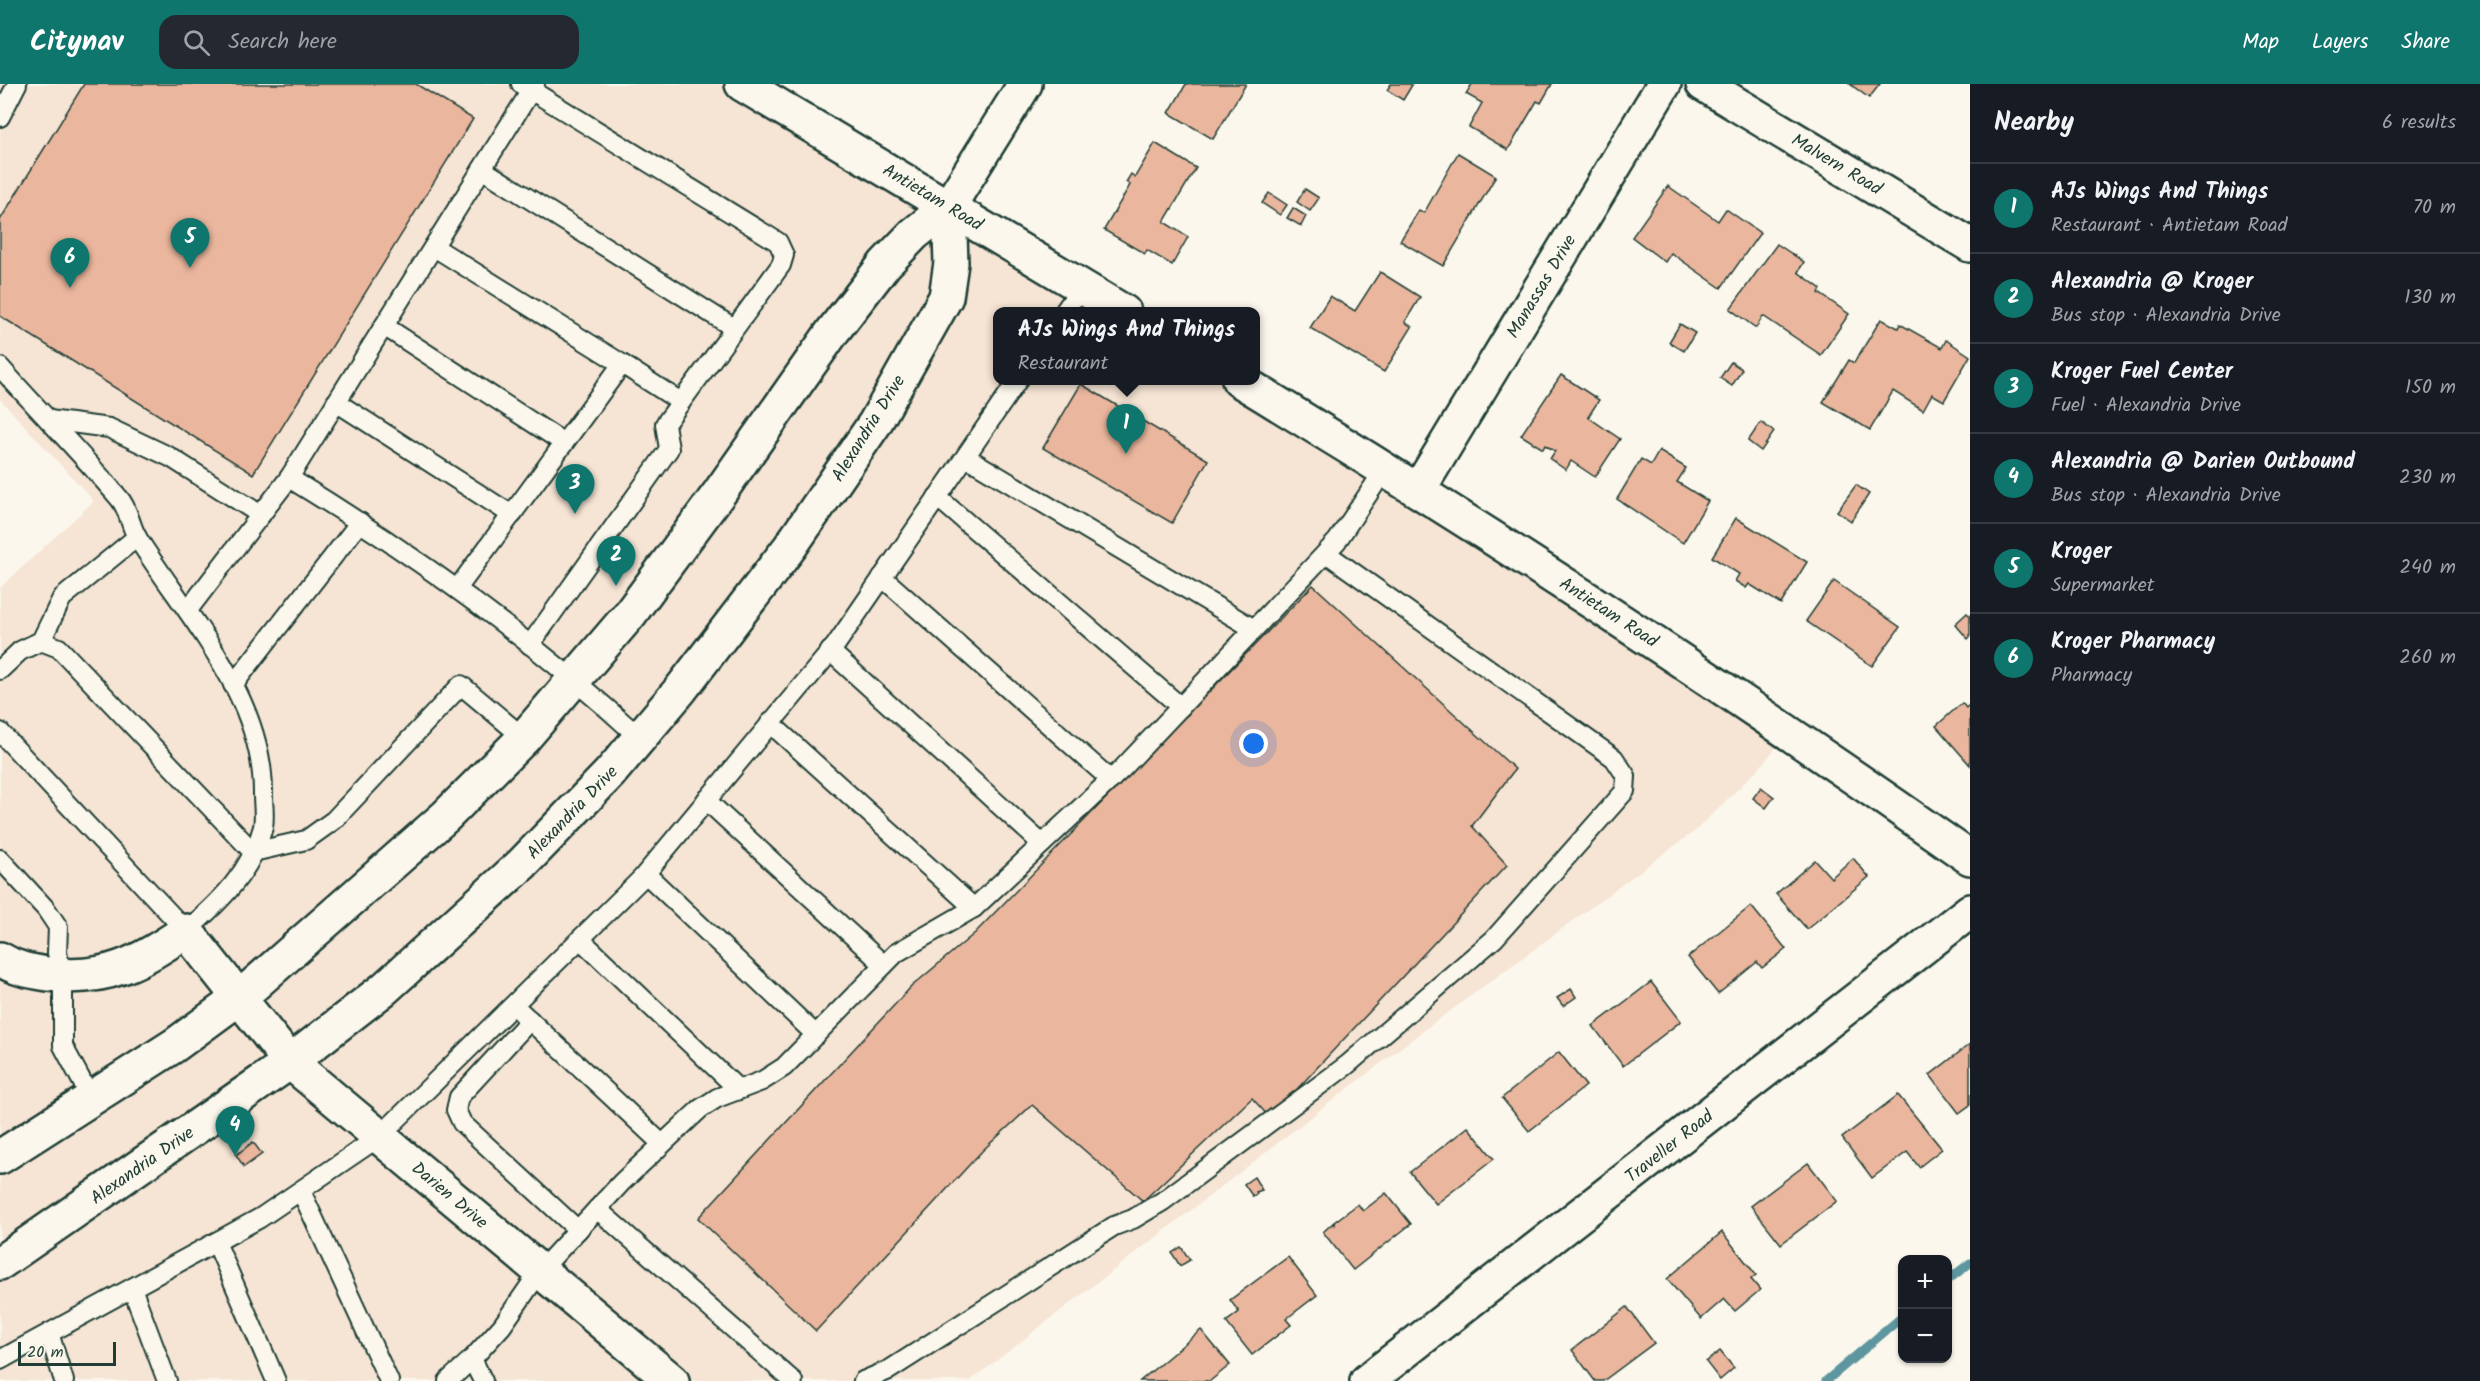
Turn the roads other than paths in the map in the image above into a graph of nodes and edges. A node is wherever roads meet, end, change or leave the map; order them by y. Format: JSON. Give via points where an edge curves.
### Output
{"nodes":[{"id":1,"x":17,"y":84,"type":"edge"},
{"id":2,"x":742,"y":84,"type":"edge"},
{"id":3,"x":1025,"y":84,"type":"edge"},
{"id":4,"x":1664,"y":84,"type":"edge"},
{"id":5,"x":1703,"y":84,"type":"edge"},
{"id":6,"x":529,"y":86,"type":"edge"},
{"id":7,"x":0,"y":117,"type":"edge"},
{"id":8,"x":482,"y":169,"type":"junction"},
{"id":9,"x":949,"y":206,"type":"junction"},
{"id":10,"x":1970,"y":245,"type":"edge"},
{"id":11,"x":434,"y":247,"type":"junction"},
{"id":12,"x":1073,"y":299,"type":"edge"},
{"id":13,"x":1104,"y":307,"type":"edge"},
{"id":14,"x":384,"y":326,"type":"junction"},
{"id":15,"x":734,"y":328,"type":"junction"},
{"id":16,"x":622,"y":364,"type":"junction"},
{"id":17,"x":0,"y":367,"type":"edge"},
{"id":18,"x":1015,"y":385,"type":"edge"},
{"id":19,"x":1246,"y":385,"type":"edge"},
{"id":20,"x":336,"y":402,"type":"junction"},
{"id":21,"x":681,"y":402,"type":"junction"},
{"id":22,"x":49,"y":420,"type":"junction"},
{"id":23,"x":564,"y":443,"type":"junction"},
{"id":24,"x":966,"y":457,"type":"junction"},
{"id":25,"x":1385,"y":469,"type":"junction"},
{"id":26,"x":289,"y":478,"type":"junction"},
{"id":27,"x":1419,"y":489,"type":"junction"},
{"id":28,"x":937,"y":497,"type":"junction"},
{"id":29,"x":261,"y":515,"type":"junction"},
{"id":30,"x":512,"y":515,"type":"junction"},
{"id":31,"x":360,"y":522,"type":"junction"},
{"id":32,"x":136,"y":537,"type":"junction"},
{"id":33,"x":1326,"y":553,"type":"junction"},
{"id":34,"x":882,"y":577,"type":"junction"},
{"id":35,"x":457,"y":590,"type":"junction"},
{"id":36,"x":188,"y":610,"type":"junction"},
{"id":37,"x":1254,"y":629,"type":"junction"},
{"id":38,"x":41,"y":641,"type":"junction"},
{"id":39,"x":530,"y":645,"type":"junction"},
{"id":40,"x":830,"y":651,"type":"junction"},
{"id":41,"x":0,"y":670,"type":"edge"},
{"id":42,"x":576,"y":679,"type":"junction"},
{"id":43,"x":233,"y":685,"type":"junction"},
{"id":44,"x":1181,"y":707,"type":"junction"},
{"id":45,"x":770,"y":723,"type":"junction"},
{"id":46,"x":0,"y":732,"type":"edge"},
{"id":47,"x":524,"y":738,"type":"junction"},
{"id":48,"x":639,"y":738,"type":"junction"},
{"id":49,"x":1111,"y":780,"type":"junction"},
{"id":50,"x":706,"y":800,"type":"junction"},
{"id":51,"x":1042,"y":844,"type":"junction"},
{"id":52,"x":254,"y":852,"type":"junction"},
{"id":53,"x":1970,"y":858,"type":"edge"},
{"id":54,"x":0,"y":859,"type":"edge"},
{"id":55,"x":646,"y":874,"type":"junction"},
{"id":56,"x":6,"y":879,"type":"edge"},
{"id":57,"x":974,"y":908,"type":"junction"},
{"id":58,"x":1970,"y":910,"type":"edge"},
{"id":59,"x":186,"y":931,"type":"junction"},
{"id":60,"x":580,"y":939,"type":"junction"},
{"id":61,"x":0,"y":958,"type":"edge"},
{"id":62,"x":884,"y":965,"type":"junction"},
{"id":63,"x":63,"y":976,"type":"junction"},
{"id":64,"x":239,"y":998,"type":"junction"},
{"id":65,"x":513,"y":1005,"type":"junction"},
{"id":66,"x":530,"y":1020,"type":"junction"},
{"id":67,"x":816,"y":1035,"type":"junction"},
{"id":68,"x":290,"y":1062,"type":"junction"},
{"id":69,"x":739,"y":1090,"type":"junction"},
{"id":70,"x":92,"y":1100,"type":"junction"},
{"id":71,"x":379,"y":1137,"type":"junction"},
{"id":72,"x":662,"y":1144,"type":"junction"},
{"id":73,"x":0,"y":1157,"type":"edge"},
{"id":74,"x":301,"y":1191,"type":"junction"},
{"id":75,"x":597,"y":1209,"type":"junction"},
{"id":76,"x":578,"y":1230,"type":"junction"},
{"id":77,"x":216,"y":1242,"type":"junction"},
{"id":78,"x":0,"y":1263,"type":"edge"},
{"id":79,"x":540,"y":1270,"type":"junction"},
{"id":80,"x":132,"y":1288,"type":"junction"},
{"id":81,"x":49,"y":1333,"type":"junction"},
{"id":82,"x":472,"y":1359,"type":"junction"},
{"id":83,"x":0,"y":1360,"type":"edge"},
{"id":84,"x":64,"y":1381,"type":"edge"},
{"id":85,"x":167,"y":1381,"type":"edge"},
{"id":86,"x":276,"y":1381,"type":"edge"},
{"id":87,"x":389,"y":1381,"type":"edge"},
{"id":88,"x":448,"y":1381,"type":"edge"},
{"id":89,"x":483,"y":1381,"type":"edge"},
{"id":90,"x":672,"y":1381,"type":"edge"},
{"id":91,"x":793,"y":1381,"type":"edge"},
{"id":92,"x":863,"y":1381,"type":"edge"},
{"id":93,"x":1367,"y":1381,"type":"edge"}],
"edges":[{"from":1,"to":7,"type":"lane"},
{"from":2,"to":9,"type":"street","name":"Antietam Road"},
{"from":3,"to":9,"type":"street"},
{"from":4,"to":27,"type":"street","name":"Manassas Drive"},
{"from":5,"to":10,"type":"street","name":"Malvern Road"},
{"from":6,"to":8,"type":"lane"},
{"from":6,"to":15,"type":"lane","via":[[778,243],[784,255],[781,265]]},
{"from":8,"to":11,"type":"lane"},
{"from":8,"to":15,"type":"lane"},
{"from":9,"to":12,"type":"street","name":"Antietam Road"},
{"from":9,"to":42,"type":"street","via":[[885,264],[630,614]]},
{"from":9,"to":48,"type":"street","name":"Alexandria Drive","via":[[951,263],[946,297],[874,423],[790,547]]},
{"from":11,"to":14,"type":"lane"},
{"from":11,"to":16,"type":"lane"},
{"from":12,"to":13,"type":"street","name":"Antietam Road"},
{"from":14,"to":20,"type":"lane"},
{"from":14,"to":23,"type":"lane"},
{"from":15,"to":21,"type":"lane"},
{"from":16,"to":21,"type":"lane"},
{"from":16,"to":23,"type":"lane"},
{"from":17,"to":22,"type":"lane"},
{"from":18,"to":24,"type":"lane"},
{"from":19,"to":25,"type":"street","name":"Antietam Road"},
{"from":20,"to":26,"type":"lane"},
{"from":20,"to":30,"type":"lane"},
{"from":21,"to":39,"type":"lane","via":[[665,424],[669,449]]},
{"from":22,"to":29,"type":"lane","via":[[110,428],[170,457]]},
{"from":22,"to":32,"type":"lane","via":[[122,500]]},
{"from":23,"to":30,"type":"lane"},
{"from":24,"to":28,"type":"lane"},
{"from":24,"to":37,"type":"lane"},
{"from":25,"to":27,"type":"street","name":"Antietam Road"},
{"from":25,"to":33,"type":"lane"},
{"from":26,"to":29,"type":"lane"},
{"from":26,"to":31,"type":"lane"},
{"from":27,"to":53,"type":"street","name":"Antietam Road","via":[[1729,690]]},
{"from":28,"to":34,"type":"lane"},
{"from":28,"to":44,"type":"lane"},
{"from":29,"to":36,"type":"lane"},
{"from":30,"to":35,"type":"lane"},
{"from":31,"to":35,"type":"lane"},
{"from":31,"to":43,"type":"lane"},
{"from":32,"to":36,"type":"lane"},
{"from":32,"to":38,"type":"lane","via":[[62,598]]},
{"from":33,"to":37,"type":"lane"},
{"from":33,"to":92,"type":"lane","via":[[1614,758],[1626,776],[1625,791],[1494,939],[1347,1065],[1163,1201],[1114,1226],[890,1370]]},
{"from":34,"to":40,"type":"lane"},
{"from":34,"to":49,"type":"lane"},
{"from":35,"to":39,"type":"lane"},
{"from":36,"to":43,"type":"lane"},
{"from":37,"to":44,"type":"lane"},
{"from":38,"to":41,"type":"lane","via":[[20,651]]},
{"from":38,"to":52,"type":"lane","via":[[58,648]]},
{"from":39,"to":42,"type":"lane"},
{"from":40,"to":45,"type":"lane"},
{"from":40,"to":51,"type":"lane"},
{"from":42,"to":47,"type":"street"},
{"from":42,"to":48,"type":"lane"},
{"from":43,"to":52,"type":"lane","via":[[256,737],[263,782],[263,826]]},
{"from":44,"to":49,"type":"lane"},
{"from":45,"to":50,"type":"lane"},
{"from":45,"to":57,"type":"lane"},
{"from":46,"to":59,"type":"lane"},
{"from":47,"to":52,"type":"lane","via":[[461,685],[334,819],[306,840]]},
{"from":47,"to":64,"type":"street","via":[[446,816]]},
{"from":48,"to":68,"type":"street","name":"Alexandria Drive","via":[[522,864],[440,941]]},
{"from":49,"to":51,"type":"lane"},
{"from":50,"to":55,"type":"lane"},
{"from":50,"to":62,"type":"lane"},
{"from":51,"to":57,"type":"lane"},
{"from":52,"to":59,"type":"lane","via":[[249,865],[218,904]]},
{"from":54,"to":56,"type":"lane"},
{"from":55,"to":60,"type":"lane"},
{"from":55,"to":67,"type":"lane"},
{"from":56,"to":63,"type":"lane","via":[[46,909],[58,927],[57,953]]},
{"from":57,"to":62,"type":"lane","via":[[908,944]]},
{"from":58,"to":93,"type":"street","name":"Traveller Road"},
{"from":59,"to":63,"type":"street","via":[[117,970]]},
{"from":59,"to":64,"type":"street","name":"Darien Drive"},
{"from":60,"to":65,"type":"lane"},
{"from":60,"to":69,"type":"lane"},
{"from":61,"to":63,"type":"street","via":[[17,970]]},
{"from":62,"to":67,"type":"lane"},
{"from":63,"to":70,"type":"lane","via":[[63,1046]]},
{"from":64,"to":68,"type":"street","name":"Darien Drive"},
{"from":64,"to":70,"type":"street"},
{"from":65,"to":66,"type":"lane"},
{"from":65,"to":71,"type":"lane"},
{"from":66,"to":72,"type":"lane"},
{"from":66,"to":76,"type":"lane","via":[[459,1097],[456,1110],[462,1123]]},
{"from":67,"to":69,"type":"lane","via":[[784,1067]]},
{"from":68,"to":71,"type":"street","name":"Darien Drive"},
{"from":68,"to":78,"type":"street","name":"Alexandria Drive"},
{"from":69,"to":72,"type":"lane","via":[[700,1109]]},
{"from":70,"to":73,"type":"street"},
{"from":71,"to":74,"type":"lane"},
{"from":71,"to":79,"type":"street","name":"Darien Drive"},
{"from":72,"to":75,"type":"lane"},
{"from":74,"to":77,"type":"lane"},
{"from":74,"to":87,"type":"lane"},
{"from":75,"to":76,"type":"lane"},
{"from":75,"to":91,"type":"lane"},
{"from":76,"to":79,"type":"lane"},
{"from":77,"to":80,"type":"lane"},
{"from":77,"to":86,"type":"lane"},
{"from":79,"to":82,"type":"lane","via":[[502,1326]]},
{"from":79,"to":90,"type":"street","name":"Darien Drive"},
{"from":80,"to":81,"type":"lane"},
{"from":80,"to":85,"type":"lane"},
{"from":81,"to":83,"type":"lane"},
{"from":81,"to":84,"type":"lane"},
{"from":82,"to":88,"type":"lane"},
{"from":82,"to":89,"type":"lane"}]}
